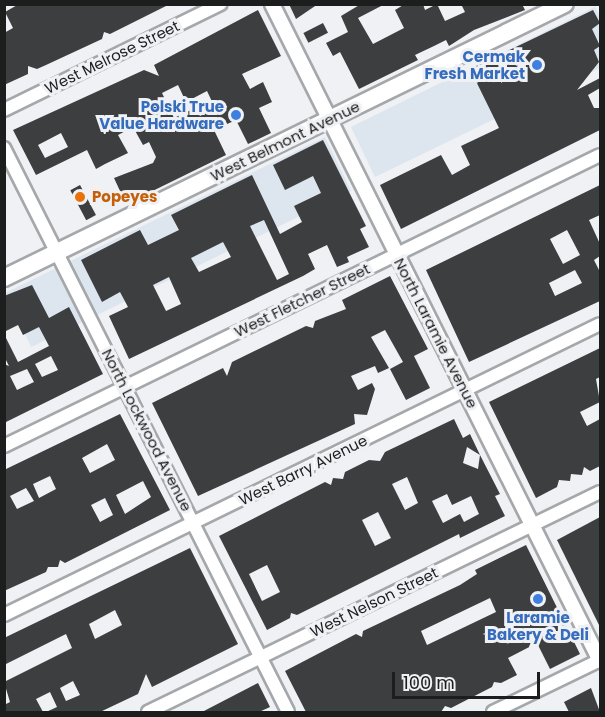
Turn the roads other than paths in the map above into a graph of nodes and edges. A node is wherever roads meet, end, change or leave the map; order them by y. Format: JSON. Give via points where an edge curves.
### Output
{"nodes":[{"id":1,"x":220,"y":4,"type":"edge"},
{"id":2,"x":272,"y":4,"type":"edge"},
{"id":3,"x":565,"y":4,"type":"edge"},
{"id":4,"x":4,"y":110,"type":"edge"},
{"id":5,"x":330,"y":119,"type":"junction"},
{"id":6,"x":4,"y":148,"type":"edge"},
{"id":7,"x":600,"y":155,"type":"edge"},
{"id":8,"x":57,"y":252,"type":"junction"},
{"id":9,"x":397,"y":254,"type":"junction"},
{"id":10,"x":4,"y":278,"type":"edge"},
{"id":11,"x":600,"y":324,"type":"edge"},
{"id":12,"x":126,"y":388,"type":"junction"},
{"id":13,"x":465,"y":390,"type":"junction"},
{"id":14,"x":4,"y":446,"type":"edge"},
{"id":15,"x":600,"y":492,"type":"edge"},
{"id":16,"x":194,"y":523,"type":"junction"},
{"id":17,"x":532,"y":525,"type":"junction"},
{"id":18,"x":4,"y":615,"type":"edge"},
{"id":19,"x":261,"y":658,"type":"junction"},
{"id":20,"x":600,"y":660,"type":"edge"},
{"id":21,"x":148,"y":712,"type":"edge"},
{"id":22,"x":288,"y":712,"type":"edge"},
{"id":23,"x":493,"y":712,"type":"edge"}],
"edges":[{"from":1,"to":4,"type":"street","name":"West Melrose Street"},
{"from":2,"to":5,"type":"street","name":"North Laramie Avenue"},
{"from":3,"to":5,"type":"main road","name":"West Belmont Avenue"},
{"from":5,"to":8,"type":"main road","name":"West Belmont Avenue"},
{"from":5,"to":9,"type":"street","name":"North Laramie Avenue"},
{"from":6,"to":8,"type":"street","name":"North Lockwood Avenue"},
{"from":7,"to":9,"type":"street","name":"West Fletcher Street"},
{"from":8,"to":10,"type":"main road","name":"West Belmont Avenue"},
{"from":8,"to":12,"type":"street","name":"North Lockwood Avenue"},
{"from":9,"to":12,"type":"street","name":"West Fletcher Street"},
{"from":9,"to":13,"type":"street","name":"North Laramie Avenue"},
{"from":11,"to":13,"type":"street","name":"West Barry Avenue"},
{"from":12,"to":14,"type":"street","name":"West Fletcher Street"},
{"from":12,"to":16,"type":"street","name":"North Lockwood Avenue"},
{"from":13,"to":16,"type":"street","name":"West Barry Avenue"},
{"from":13,"to":17,"type":"street","name":"North Laramie Avenue"},
{"from":15,"to":17,"type":"street","name":"West Nelson Street"},
{"from":16,"to":18,"type":"street","name":"West Barry Avenue"},
{"from":16,"to":19,"type":"street","name":"North Lockwood Avenue"},
{"from":17,"to":19,"type":"street","name":"West Nelson Street"},
{"from":17,"to":20,"type":"street","name":"North Laramie Avenue"},
{"from":19,"to":21,"type":"street","name":"West Nelson Street"},
{"from":19,"to":22,"type":"street","name":"North Lockwood Avenue"},
{"from":20,"to":23,"type":"street"}]}
